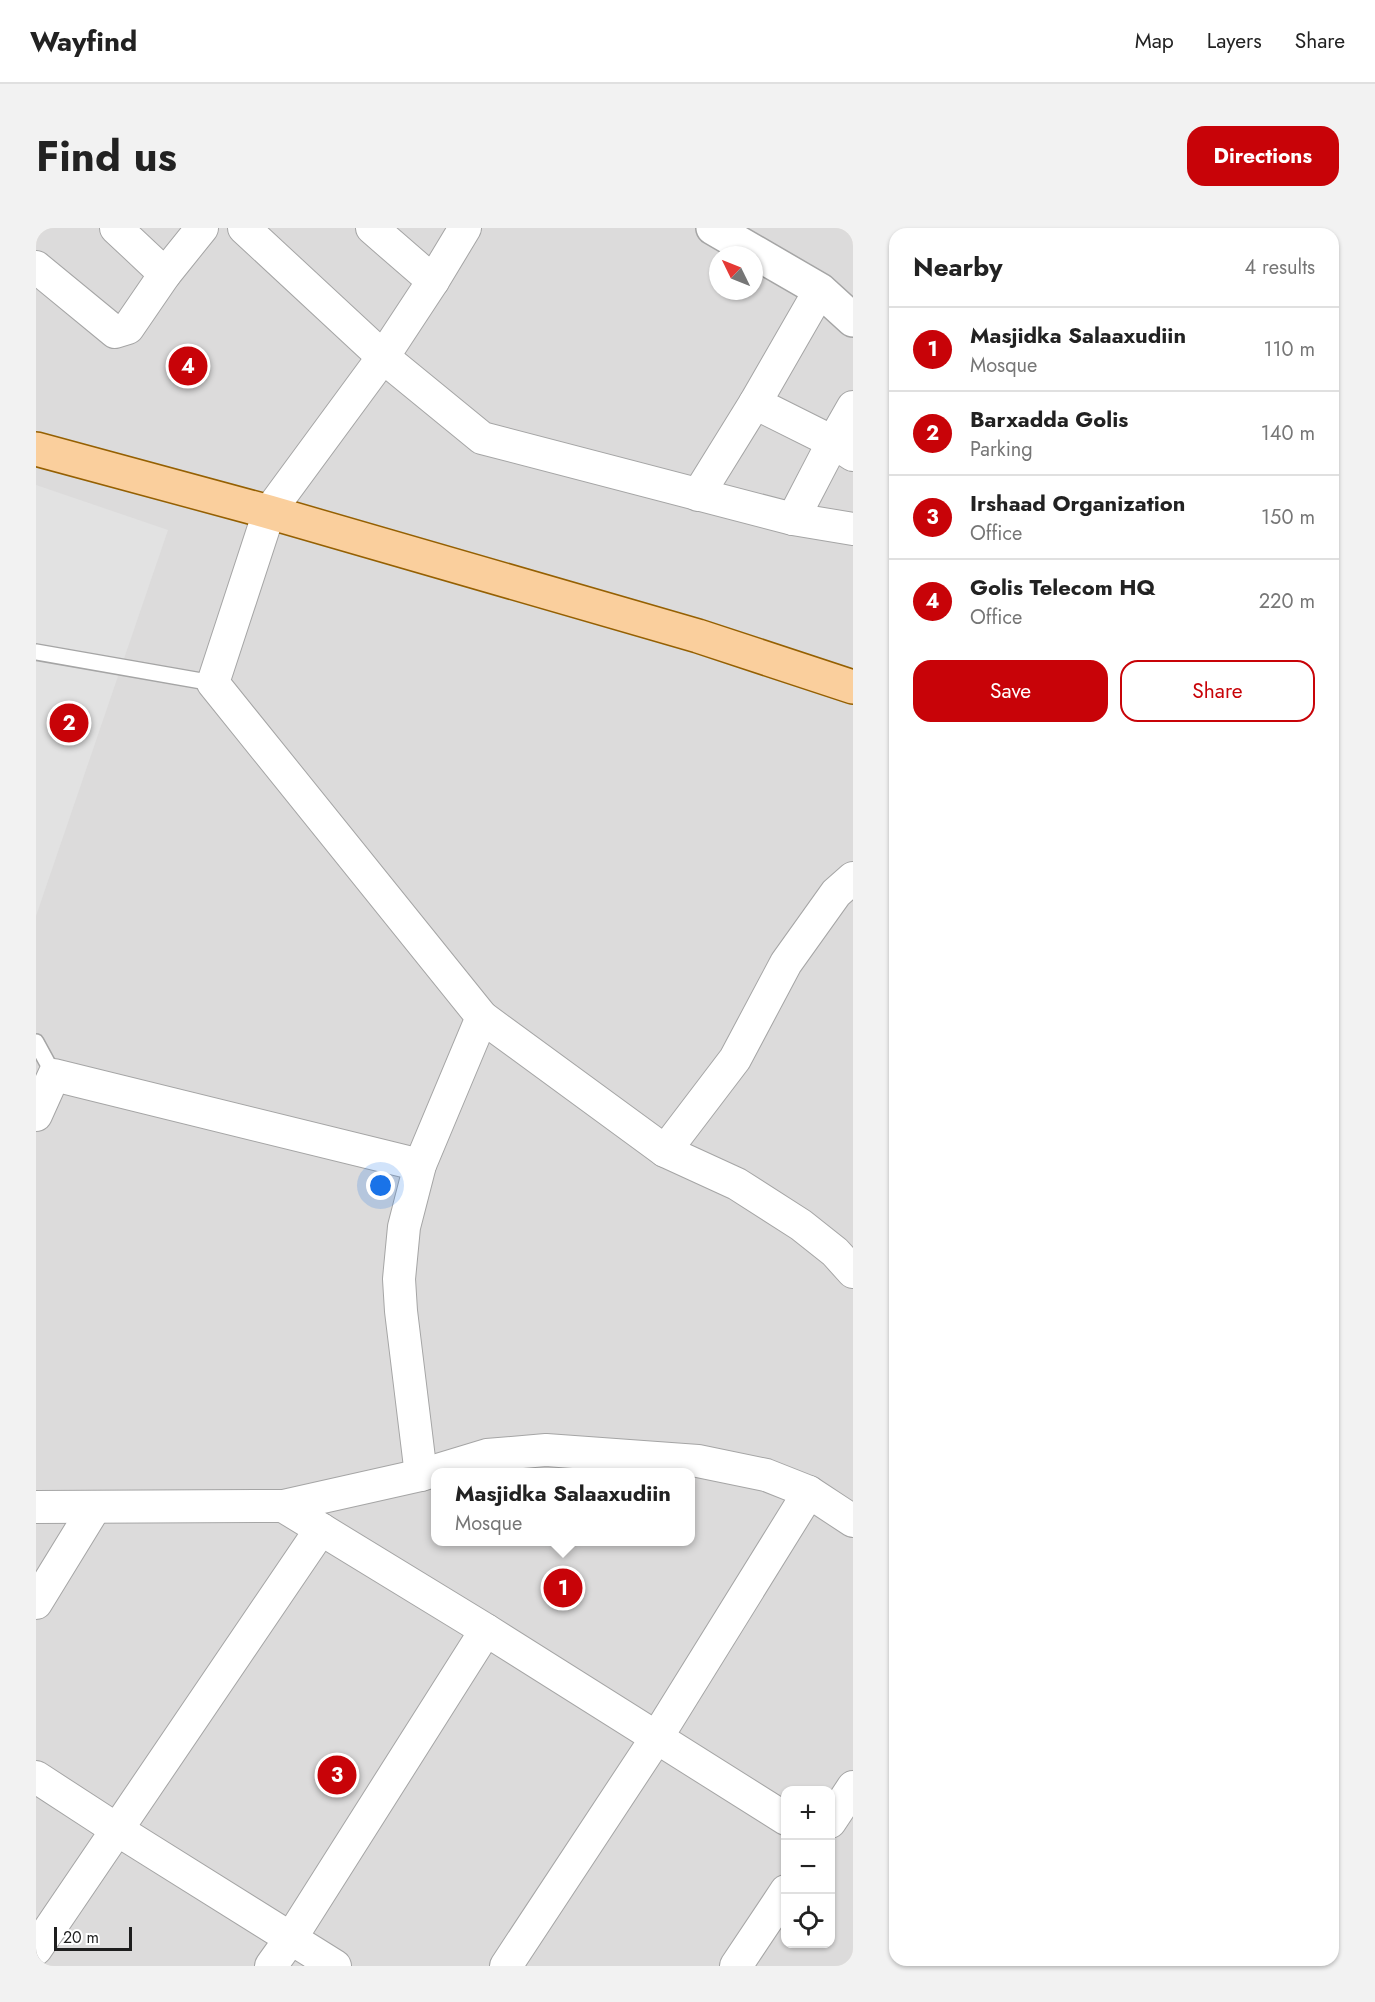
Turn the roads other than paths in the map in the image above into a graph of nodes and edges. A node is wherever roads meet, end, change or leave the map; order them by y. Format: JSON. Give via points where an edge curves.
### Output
{"nodes":[{"id":1,"x":116,"y":228,"type":"edge"},
{"id":2,"x":202,"y":228,"type":"edge"},
{"id":3,"x":244,"y":228,"type":"edge"},
{"id":4,"x":372,"y":228,"type":"edge"},
{"id":5,"x":465,"y":228,"type":"edge"},
{"id":6,"x":713,"y":228,"type":"edge"},
{"id":7,"x":36,"y":267,"type":"edge"},
{"id":8,"x":165,"y":274,"type":"junction"},
{"id":9,"x":433,"y":281,"type":"junction"},
{"id":10,"x":820,"y":290,"type":"junction"},
{"id":11,"x":853,"y":320,"type":"edge"},
{"id":12,"x":383,"y":357,"type":"junction"},
{"id":13,"x":755,"y":403,"type":"junction"},
{"id":14,"x":853,"y":407,"type":"edge"},
{"id":15,"x":843,"y":448,"type":"edge"},
{"id":16,"x":36,"y":450,"type":"edge"},
{"id":17,"x":698,"y":495,"type":"junction"},
{"id":18,"x":269,"y":512,"type":"junction"},
{"id":19,"x":793,"y":519,"type":"junction"},
{"id":20,"x":853,"y":529,"type":"edge"},
{"id":21,"x":36,"y":652,"type":"edge"},
{"id":22,"x":213,"y":683,"type":"junction"},
{"id":23,"x":853,"y":687,"type":"edge"},
{"id":24,"x":853,"y":878,"type":"edge"},
{"id":25,"x":482,"y":1017,"type":"junction"},
{"id":26,"x":36,"y":1042,"type":"edge"},
{"id":27,"x":54,"y":1075,"type":"junction"},
{"id":28,"x":36,"y":1114,"type":"edge"},
{"id":29,"x":664,"y":1151,"type":"junction"},
{"id":30,"x":420,"y":1166,"type":"junction"},
{"id":31,"x":853,"y":1272,"type":"edge"},
{"id":32,"x":444,"y":1468,"type":"edge"},
{"id":33,"x":431,"y":1472,"type":"edge"},
{"id":34,"x":421,"y":1475,"type":"junction"},
{"id":35,"x":809,"y":1492,"type":"junction"},
{"id":36,"x":95,"y":1506,"type":"junction"},
{"id":37,"x":283,"y":1506,"type":"junction"},
{"id":38,"x":36,"y":1507,"type":"edge"},
{"id":39,"x":853,"y":1521,"type":"edge"},
{"id":40,"x":321,"y":1529,"type":"junction"},
{"id":41,"x":36,"y":1603,"type":"edge"},
{"id":42,"x":486,"y":1630,"type":"junction"},
{"id":43,"x":657,"y":1737,"type":"junction"},
{"id":44,"x":36,"y":1777,"type":"edge"},
{"id":45,"x":853,"y":1787,"type":"edge"},
{"id":46,"x":781,"y":1816,"type":"edge"},
{"id":47,"x":835,"y":1816,"type":"edge"},
{"id":48,"x":116,"y":1830,"type":"junction"},
{"id":49,"x":784,"y":1894,"type":"edge"},
{"id":50,"x":291,"y":1938,"type":"junction"},
{"id":51,"x":36,"y":1949,"type":"edge"},
{"id":52,"x":271,"y":1966,"type":"edge"},
{"id":53,"x":335,"y":1966,"type":"edge"},
{"id":54,"x":506,"y":1966,"type":"edge"},
{"id":55,"x":736,"y":1966,"type":"edge"}],
"edges":[{"from":1,"to":8,"type":"street"},
{"from":2,"to":8,"type":"street"},
{"from":3,"to":12,"type":"street"},
{"from":4,"to":9,"type":"street"},
{"from":5,"to":9,"type":"street"},
{"from":6,"to":10,"type":"street"},
{"from":7,"to":8,"type":"street","via":[[115,332],[128,328]]},
{"from":9,"to":12,"type":"street"},
{"from":10,"to":11,"type":"street"},
{"from":10,"to":13,"type":"street"},
{"from":12,"to":17,"type":"street","via":[[482,438]]},
{"from":12,"to":18,"type":"street"},
{"from":13,"to":15,"type":"street"},
{"from":13,"to":17,"type":"street"},
{"from":14,"to":15,"type":"street"},
{"from":15,"to":19,"type":"street"},
{"from":16,"to":18,"type":"main road"},
{"from":17,"to":19,"type":"street"},
{"from":18,"to":22,"type":"street"},
{"from":18,"to":23,"type":"main road","via":[[698,636]]},
{"from":19,"to":20,"type":"street"},
{"from":21,"to":22,"type":"lane"},
{"from":22,"to":25,"type":"street"},
{"from":24,"to":29,"type":"street","via":[[836,893],[786,963],[735,1059]]},
{"from":25,"to":29,"type":"street"},
{"from":25,"to":30,"type":"street"},
{"from":26,"to":27,"type":"lane"},
{"from":27,"to":28,"type":"street"},
{"from":27,"to":30,"type":"street"},
{"from":29,"to":31,"type":"street","via":[[737,1184],[801,1225],[836,1252]]},
{"from":30,"to":34,"type":"street","via":[[404,1227],[399,1279]]},
{"from":32,"to":35,"type":"street","via":[[487,1455],[546,1450],[698,1461],[766,1475]]},
{"from":33,"to":34,"type":"street"},
{"from":34,"to":37,"type":"street"},
{"from":35,"to":39,"type":"street"},
{"from":35,"to":43,"type":"street"},
{"from":36,"to":37,"type":"street"},
{"from":36,"to":38,"type":"street"},
{"from":36,"to":41,"type":"street"},
{"from":37,"to":40,"type":"street"},
{"from":40,"to":42,"type":"street"},
{"from":40,"to":48,"type":"street"},
{"from":42,"to":43,"type":"street"},
{"from":42,"to":50,"type":"street"},
{"from":43,"to":46,"type":"street"},
{"from":43,"to":54,"type":"street"},
{"from":44,"to":48,"type":"street"},
{"from":45,"to":47,"type":"street"},
{"from":48,"to":50,"type":"street"},
{"from":48,"to":51,"type":"street"},
{"from":49,"to":55,"type":"street"},
{"from":50,"to":52,"type":"street"},
{"from":50,"to":53,"type":"street"}]}
